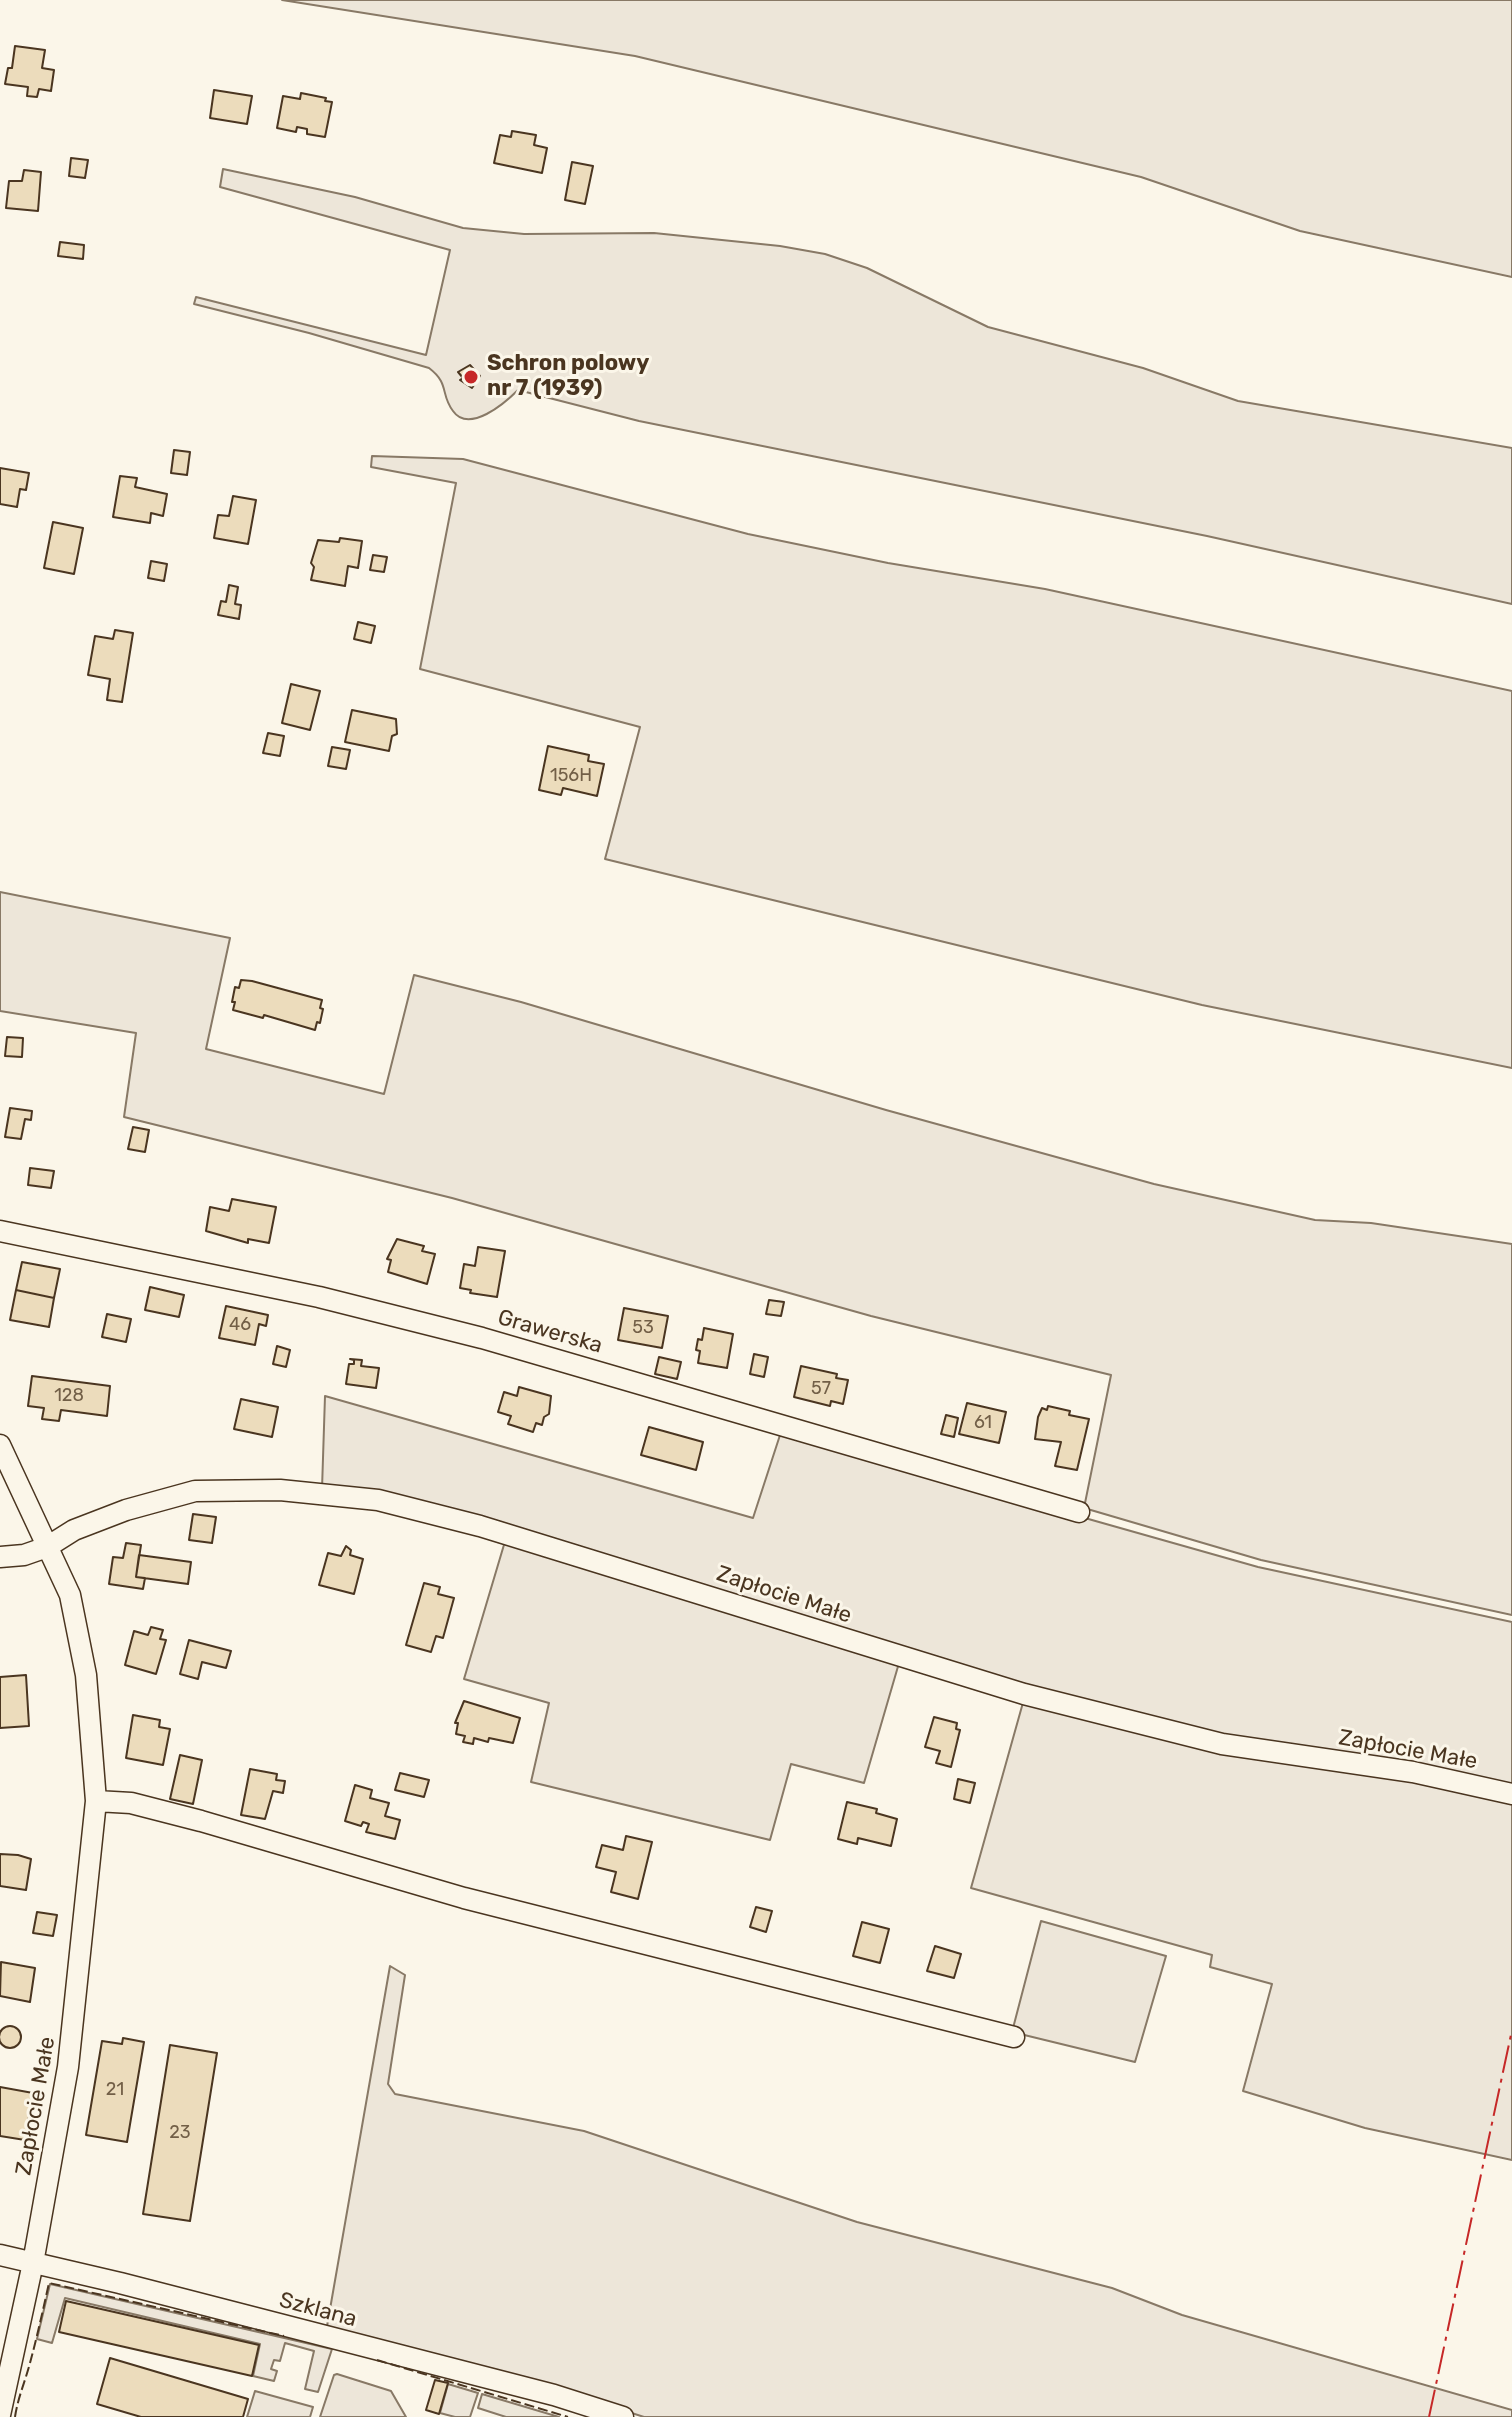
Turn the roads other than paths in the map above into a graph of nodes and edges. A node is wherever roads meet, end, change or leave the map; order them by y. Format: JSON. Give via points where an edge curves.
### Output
{"nodes":[{"id":1,"x":0,"y":1231,"type":"edge"},
{"id":2,"x":0,"y":1445,"type":"edge"},
{"id":3,"x":1079,"y":1512,"type":"dead end"},
{"id":4,"x":47,"y":1547,"type":"junction"},
{"id":5,"x":0,"y":1557,"type":"edge"},
{"id":6,"x":1512,"y":1794,"type":"edge"},
{"id":7,"x":96,"y":1801,"type":"junction"},
{"id":8,"x":1014,"y":2037,"type":"dead end"},
{"id":9,"x":0,"y":2255,"type":"edge"},
{"id":10,"x":33,"y":2263,"type":"junction"},
{"id":11,"x":0,"y":2415,"type":"edge"},
{"id":12,"x":623,"y":2417,"type":"edge"}],
"edges":[{"from":1,"to":3,"type":"street","name":"Grawerska","via":[[319,1297],[482,1338]]},
{"from":2,"to":4,"type":"street","name":"Zapłocie Małe"},
{"from":4,"to":5,"type":"street"},
{"from":4,"to":6,"type":"street","name":"Zapłocie Małe","via":[[126,1510],[195,1491],[280,1490],[378,1500],[480,1526],[1024,1694],[1222,1744],[1413,1772]]},
{"from":4,"to":7,"type":"street","name":"Zapłocie Małe","via":[[70,1595],[86,1675]]},
{"from":7,"to":8,"type":"street","via":[[145,1806],[464,1898]]},
{"from":7,"to":10,"type":"street","name":"Zapłocie Małe","via":[[74,2028]]},
{"from":9,"to":10,"type":"street","name":"Szklana"},
{"from":10,"to":11,"type":"street","name":"Zapłocie Małe"},
{"from":10,"to":12,"type":"street","name":"Szklana"}]}
